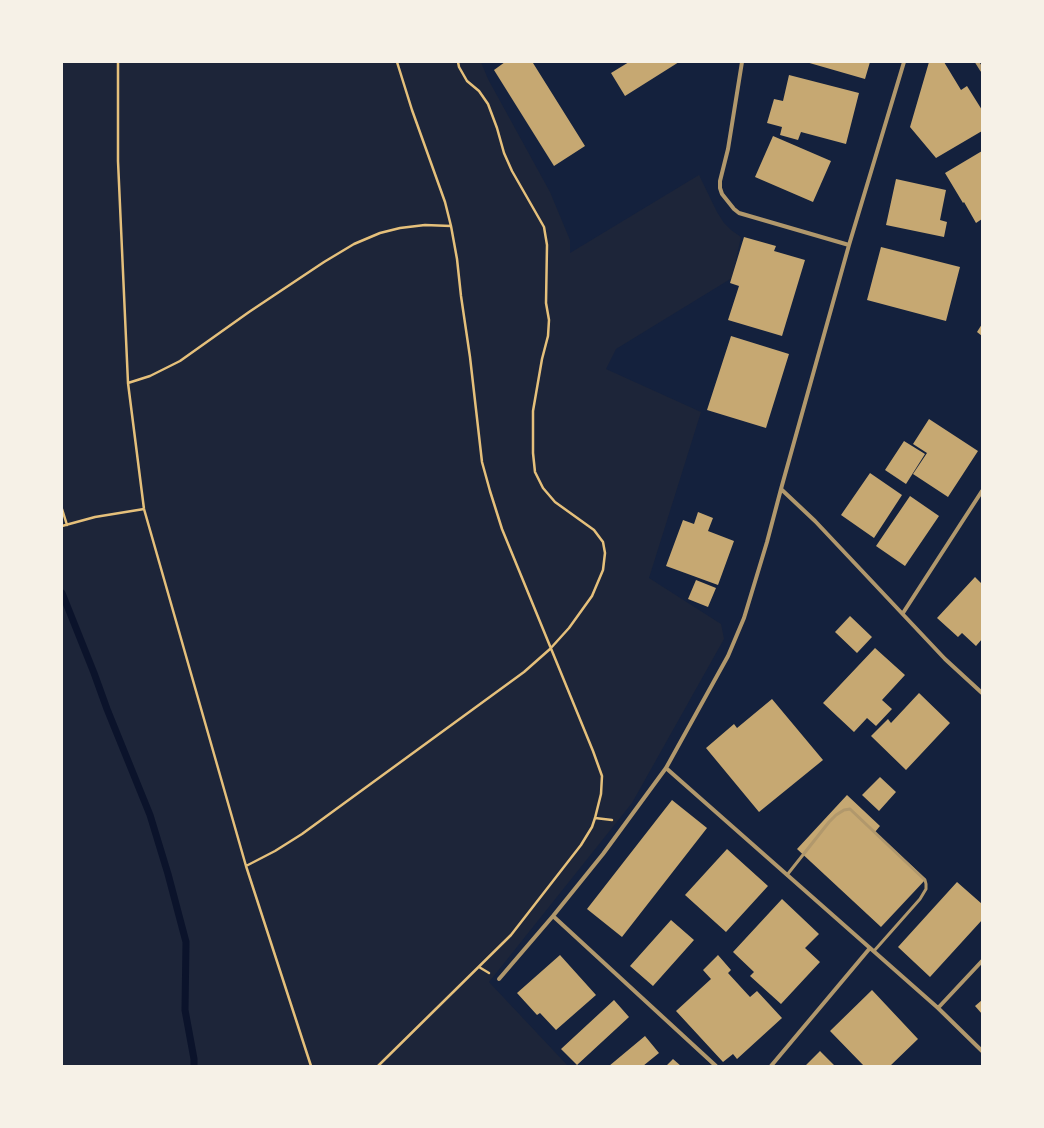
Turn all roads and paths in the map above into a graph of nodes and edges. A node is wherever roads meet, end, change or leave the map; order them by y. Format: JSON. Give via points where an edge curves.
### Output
{"nodes":[{"id":1,"x":118,"y":62,"type":"edge"},
{"id":2,"x":397,"y":62,"type":"edge"},
{"id":3,"x":458,"y":62,"type":"edge"},
{"id":4,"x":742,"y":62,"type":"edge"},
{"id":5,"x":904,"y":62,"type":"edge"},
{"id":6,"x":977,"y":62,"type":"edge"},
{"id":7,"x":982,"y":70,"type":"edge"},
{"id":8,"x":451,"y":226,"type":"junction"},
{"id":9,"x":849,"y":245,"type":"junction"},
{"id":10,"x":128,"y":383,"type":"junction"},
{"id":11,"x":781,"y":489,"type":"junction"},
{"id":12,"x":982,"y":491,"type":"edge"},
{"id":13,"x":62,"y":509,"type":"edge"},
{"id":14,"x":144,"y":509,"type":"junction"},
{"id":15,"x":67,"y":525,"type":"junction"},
{"id":16,"x":62,"y":526,"type":"edge"},
{"id":17,"x":903,"y":613,"type":"junction"},
{"id":18,"x":550,"y":649,"type":"junction"},
{"id":19,"x":982,"y":693,"type":"edge"},
{"id":20,"x":666,"y":768,"type":"junction"},
{"id":21,"x":246,"y":866,"type":"junction"},
{"id":22,"x":787,"y":875,"type":"junction"},
{"id":23,"x":553,"y":916,"type":"junction"},
{"id":24,"x":872,"y":950,"type":"junction"},
{"id":25,"x":982,"y":961,"type":"edge"},
{"id":26,"x":499,"y":979,"type":"dead end"},
{"id":27,"x":938,"y":1008,"type":"junction"},
{"id":28,"x":982,"y":1051,"type":"edge"},
{"id":29,"x":311,"y":1066,"type":"edge"},
{"id":30,"x":378,"y":1066,"type":"edge"},
{"id":31,"x":716,"y":1066,"type":"edge"},
{"id":32,"x":771,"y":1066,"type":"edge"}],
"edges":[{"from":1,"to":10,"type":"path","via":[[118,161]]},
{"from":2,"to":8,"type":"path","via":[[441,188]]},
{"from":3,"to":18,"type":"path","via":[[467,80],[488,104],[512,171],[544,227],[547,245],[546,303],[549,320],[533,411],[535,472],[543,488],[555,502],[594,530],[603,542],[605,553],[603,570],[592,596]]},
{"from":4,"to":9,"type":"street","via":[[728,149],[720,181],[722,194],[739,213]]},
{"from":5,"to":9,"type":"street"},
{"from":6,"to":7,"type":"street"},
{"from":8,"to":10,"type":"path","via":[[425,225],[400,228],[354,244],[268,299],[180,361],[150,376]]},
{"from":8,"to":18,"type":"path","via":[[482,462],[502,529]]},
{"from":9,"to":11,"type":"street"},
{"from":10,"to":14,"type":"path"},
{"from":11,"to":17,"type":"street","via":[[816,521]]},
{"from":11,"to":20,"type":"street","via":[[744,618],[724,665]]},
{"from":12,"to":17,"type":"street"},
{"from":13,"to":15,"type":"path"},
{"from":14,"to":15,"type":"path","via":[[95,517]]},
{"from":14,"to":21,"type":"path"},
{"from":15,"to":16,"type":"path"},
{"from":17,"to":19,"type":"street","via":[[945,659]]},
{"from":18,"to":21,"type":"path","via":[[524,672],[308,829]]},
{"from":18,"to":30,"type":"path","via":[[602,776],[601,794],[592,827],[511,935]]},
{"from":20,"to":22,"type":"street"},
{"from":20,"to":23,"type":"street","via":[[603,854]]},
{"from":21,"to":29,"type":"path"},
{"from":22,"to":24,"type":"street"},
{"from":22,"to":24,"type":"lane","via":[[829,822],[844,810],[850,809],[925,880],[926,884],[920,899]]},
{"from":23,"to":26,"type":"street"},
{"from":23,"to":31,"type":"street"},
{"from":24,"to":27,"type":"street"},
{"from":24,"to":32,"type":"street"},
{"from":25,"to":27,"type":"street"},
{"from":27,"to":28,"type":"street"}]}
